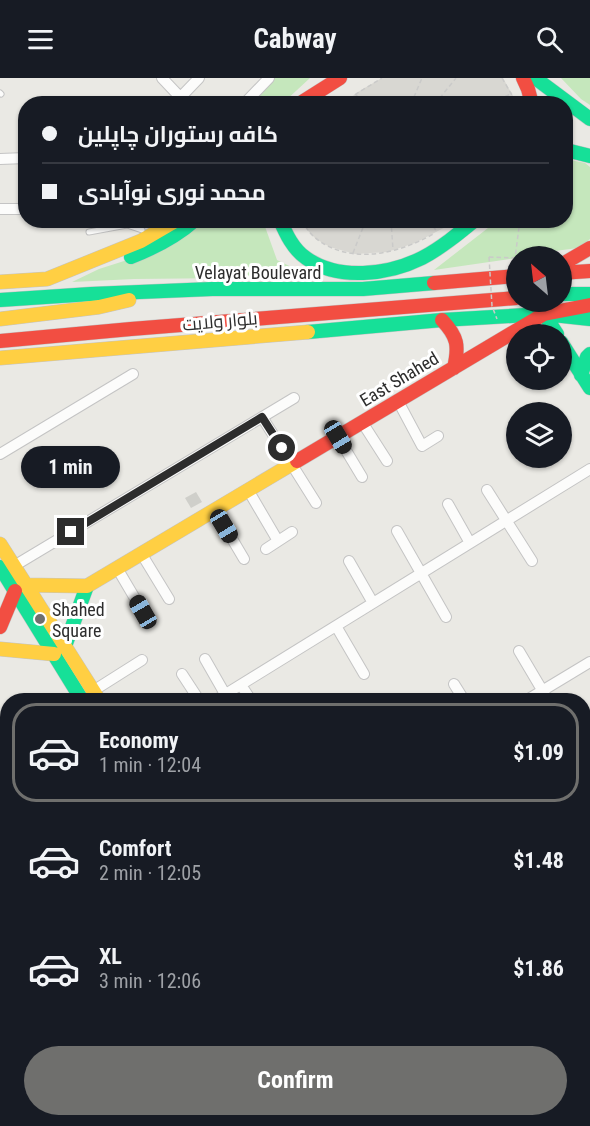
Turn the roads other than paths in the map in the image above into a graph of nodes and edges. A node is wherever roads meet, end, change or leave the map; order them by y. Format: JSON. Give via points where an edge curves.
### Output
{"nodes":[{"id":1,"x":162,"y":78,"type":"edge"},
{"id":2,"x":199,"y":78,"type":"edge"},
{"id":3,"x":269,"y":78,"type":"edge"},
{"id":4,"x":328,"y":78,"type":"edge"},
{"id":5,"x":340,"y":78,"type":"edge"},
{"id":6,"x":523,"y":78,"type":"edge"},
{"id":7,"x":535,"y":78,"type":"edge"},
{"id":8,"x":174,"y":96,"type":"edge"},
{"id":9,"x":181,"y":96,"type":"edge"},
{"id":10,"x":252,"y":96,"type":"edge"},
{"id":11,"x":312,"y":96,"type":"edge"},
{"id":12,"x":315,"y":96,"type":"edge"},
{"id":13,"x":530,"y":96,"type":"edge"},
{"id":14,"x":559,"y":96,"type":"edge"},
{"id":15,"x":573,"y":106,"type":"edge"},
{"id":16,"x":590,"y":119,"type":"edge"},
{"id":17,"x":573,"y":152,"type":"edge"},
{"id":18,"x":590,"y":156,"type":"edge"},
{"id":19,"x":18,"y":158,"type":"edge"},
{"id":20,"x":0,"y":159,"type":"edge"},
{"id":21,"x":18,"y":208,"type":"edge"},
{"id":22,"x":0,"y":209,"type":"edge"},
{"id":23,"x":111,"y":228,"type":"edge"},
{"id":24,"x":136,"y":228,"type":"edge"},
{"id":25,"x":186,"y":228,"type":"edge"},
{"id":26,"x":284,"y":228,"type":"edge"},
{"id":27,"x":465,"y":228,"type":"edge"},
{"id":28,"x":162,"y":229,"type":"joint"},
{"id":29,"x":142,"y":230,"type":"junction"},
{"id":30,"x":89,"y":232,"type":"dead end"},
{"id":31,"x":590,"y":248,"type":"edge"},
{"id":32,"x":572,"y":259,"type":"edge"},
{"id":33,"x":590,"y":272,"type":"edge"},
{"id":34,"x":572,"y":273,"type":"edge"},
{"id":35,"x":0,"y":276,"type":"edge"},
{"id":36,"x":506,"y":277,"type":"edge"},
{"id":37,"x":0,"y":282,"type":"edge"},
{"id":38,"x":171,"y":291,"type":"junction"},
{"id":39,"x":572,"y":293,"type":"edge"},
{"id":40,"x":590,"y":294,"type":"edge"},
{"id":41,"x":34,"y":298,"type":"junction"},
{"id":42,"x":506,"y":299,"type":"edge"},
{"id":43,"x":0,"y":300,"type":"edge"},
{"id":44,"x":590,"y":305,"type":"edge"},
{"id":45,"x":544,"y":314,"type":"junction"},
{"id":46,"x":0,"y":319,"type":"edge"},
{"id":47,"x":590,"y":319,"type":"edge"},
{"id":48,"x":442,"y":320,"type":"junction"},
{"id":49,"x":550,"y":324,"type":"edge"},
{"id":50,"x":0,"y":341,"type":"edge"},
{"id":51,"x":590,"y":354,"type":"edge"},
{"id":52,"x":0,"y":358,"type":"edge"},
{"id":53,"x":572,"y":360,"type":"edge"},
{"id":54,"x":453,"y":368,"type":"junction"},
{"id":55,"x":133,"y":374,"type":"dead end"},
{"id":56,"x":581,"y":375,"type":"junction"},
{"id":57,"x":590,"y":388,"type":"edge"},
{"id":58,"x":294,"y":398,"type":"dead end"},
{"id":59,"x":398,"y":401,"type":"junction"},
{"id":60,"x":262,"y":417,"type":"junction"},
{"id":61,"x":362,"y":422,"type":"junction"},
{"id":62,"x":438,"y":436,"type":"dead end"},
{"id":63,"x":338,"y":437,"type":"junction"},
{"id":64,"x":0,"y":454,"type":"edge"},
{"id":65,"x":387,"y":461,"type":"dead end"},
{"id":66,"x":292,"y":464,"type":"junction"},
{"id":67,"x":590,"y":469,"type":"edge"},
{"id":68,"x":362,"y":477,"type":"dead end"},
{"id":69,"x":248,"y":490,"type":"junction"},
{"id":70,"x":487,"y":490,"type":"dead end"},
{"id":71,"x":316,"y":503,"type":"dead end"},
{"id":72,"x":448,"y":504,"type":"dead end"},
{"id":73,"x":214,"y":510,"type":"junction"},
{"id":74,"x":506,"y":521,"type":"junction"},
{"id":75,"x":397,"y":531,"type":"dead end"},
{"id":76,"x":292,"y":532,"type":"dead end"},
{"id":77,"x":278,"y":541,"type":"junction"},
{"id":78,"x":470,"y":543,"type":"junction"},
{"id":79,"x":0,"y":544,"type":"edge"},
{"id":80,"x":266,"y":549,"type":"dead end"},
{"id":81,"x":141,"y":553,"type":"junction"},
{"id":82,"x":244,"y":559,"type":"dead end"},
{"id":83,"x":349,"y":561,"type":"dead end"},
{"id":84,"x":532,"y":561,"type":"dead end"},
{"id":85,"x":7,"y":567,"type":"edge"},
{"id":86,"x":117,"y":568,"type":"junction"},
{"id":87,"x":420,"y":574,"type":"junction"},
{"id":88,"x":87,"y":586,"type":"junction"},
{"id":89,"x":20,"y":588,"type":"junction"},
{"id":90,"x":169,"y":599,"type":"dead end"},
{"id":91,"x":373,"y":603,"type":"junction"},
{"id":92,"x":143,"y":612,"type":"dead end"},
{"id":93,"x":446,"y":617,"type":"dead end"},
{"id":94,"x":336,"y":626,"type":"junction"},
{"id":95,"x":0,"y":627,"type":"edge"},
{"id":96,"x":0,"y":649,"type":"edge"},
{"id":97,"x":59,"y":650,"type":"junction"},
{"id":98,"x":519,"y":651,"type":"dead end"},
{"id":99,"x":205,"y":659,"type":"dead end"},
{"id":100,"x":142,"y":660,"type":"dead end"},
{"id":101,"x":590,"y":662,"type":"edge"},
{"id":102,"x":183,"y":674,"type":"dead end"},
{"id":103,"x":364,"y":674,"type":"dead end"},
{"id":104,"x":454,"y":684,"type":"dead end"},
{"id":105,"x":241,"y":685,"type":"junction"},
{"id":106,"x":88,"y":693,"type":"edge"},
{"id":107,"x":97,"y":693,"type":"edge"},
{"id":108,"x":195,"y":693,"type":"edge"},
{"id":109,"x":218,"y":693,"type":"edge"},
{"id":110,"x":228,"y":693,"type":"edge"},
{"id":111,"x":246,"y":693,"type":"edge"},
{"id":112,"x":460,"y":693,"type":"edge"},
{"id":113,"x":543,"y":693,"type":"edge"},
{"id":114,"x":549,"y":693,"type":"edge"}],
"edges":[{"from":1,"to":8,"type":"street"},
{"from":2,"to":9,"type":"street"},
{"from":3,"to":10,"type":"street"},
{"from":4,"to":11,"type":"main road"},
{"from":5,"to":12,"type":"main road"},
{"from":6,"to":13,"type":"main road"},
{"from":7,"to":14,"type":"main road"},
{"from":15,"to":16,"type":"main road"},
{"from":17,"to":18,"type":"main road"},
{"from":19,"to":20,"type":"street"},
{"from":21,"to":22,"type":"street"},
{"from":23,"to":30,"type":"lane"},
{"from":24,"to":29,"type":"lane"},
{"from":25,"to":41,"type":"main road","via":[[154,248]]},
{"from":26,"to":27,"type":"main road","via":[[291,243],[315,264],[360,272],[389,269],[421,258]]},
{"from":28,"to":29,"type":"main road"},
{"from":28,"to":37,"type":"main road","via":[[47,279]]},
{"from":29,"to":35,"type":"main road","via":[[59,264]]},
{"from":31,"to":32,"type":"main road"},
{"from":33,"to":34,"type":"main road"},
{"from":36,"to":38,"type":"main road","name":"Velayat Boulevard","via":[[363,289]]},
{"from":38,"to":41,"type":"main road","name":"Velayat Boulevard"},
{"from":38,"to":46,"type":"main road","via":[[99,307]]},
{"from":39,"to":40,"type":"main road"},
{"from":41,"to":43,"type":"main road","name":"Velayat Boulevard"},
{"from":42,"to":50,"type":"main road"},
{"from":44,"to":45,"type":"main road"},
{"from":45,"to":47,"type":"main road"},
{"from":45,"to":48,"type":"main road","name":"بلوار ولایت"},
{"from":45,"to":49,"type":"main road"},
{"from":45,"to":54,"type":"main road","name":"East Shahed"},
{"from":48,"to":52,"type":"main road","name":"بلوار ولایت"},
{"from":48,"to":54,"type":"main road","via":[[458,340]]},
{"from":51,"to":56,"type":"main road"},
{"from":53,"to":56,"type":"main road"},
{"from":54,"to":59,"type":"main road","name":"East Shahed"},
{"from":55,"to":64,"type":"street"},
{"from":56,"to":57,"type":"main road"},
{"from":58,"to":60,"type":"street"},
{"from":59,"to":61,"type":"main road","name":"East Shahed"},
{"from":59,"to":62,"type":"street","via":[[422,446]]},
{"from":60,"to":66,"type":"street"},
{"from":60,"to":85,"type":"street"},
{"from":61,"to":63,"type":"main road","name":"East Shahed"},
{"from":61,"to":65,"type":"street"},
{"from":63,"to":66,"type":"main road","name":"East Shahed"},
{"from":63,"to":68,"type":"street"},
{"from":66,"to":69,"type":"main road","name":"East Shahed"},
{"from":66,"to":71,"type":"street"},
{"from":67,"to":74,"type":"street"},
{"from":69,"to":73,"type":"main road","name":"East Shahed"},
{"from":69,"to":77,"type":"street"},
{"from":70,"to":74,"type":"street"},
{"from":72,"to":78,"type":"street"},
{"from":73,"to":81,"type":"main road","name":"East Shahed"},
{"from":73,"to":82,"type":"street"},
{"from":74,"to":78,"type":"street"},
{"from":74,"to":84,"type":"street"},
{"from":75,"to":87,"type":"street"},
{"from":76,"to":77,"type":"street"},
{"from":77,"to":80,"type":"street"},
{"from":78,"to":87,"type":"street"},
{"from":79,"to":85,"type":"main road"},
{"from":81,"to":86,"type":"main road","name":"East Shahed"},
{"from":81,"to":90,"type":"street"},
{"from":83,"to":91,"type":"street"},
{"from":85,"to":89,"type":"main road"},
{"from":86,"to":88,"type":"main road","name":"East Shahed"},
{"from":86,"to":92,"type":"street"},
{"from":87,"to":91,"type":"street"},
{"from":87,"to":93,"type":"street"},
{"from":88,"to":89,"type":"main road"},
{"from":88,"to":97,"type":"main road"},
{"from":89,"to":95,"type":"main road"},
{"from":89,"to":97,"type":"main road"},
{"from":91,"to":94,"type":"street"},
{"from":94,"to":103,"type":"street"},
{"from":94,"to":105,"type":"street"},
{"from":96,"to":97,"type":"main road"},
{"from":97,"to":106,"type":"main road"},
{"from":98,"to":113,"type":"street"},
{"from":99,"to":109,"type":"street"},
{"from":100,"to":107,"type":"street"},
{"from":101,"to":114,"type":"street"},
{"from":102,"to":108,"type":"street"},
{"from":104,"to":112,"type":"street"},
{"from":105,"to":110,"type":"street"},
{"from":105,"to":111,"type":"street"}]}
